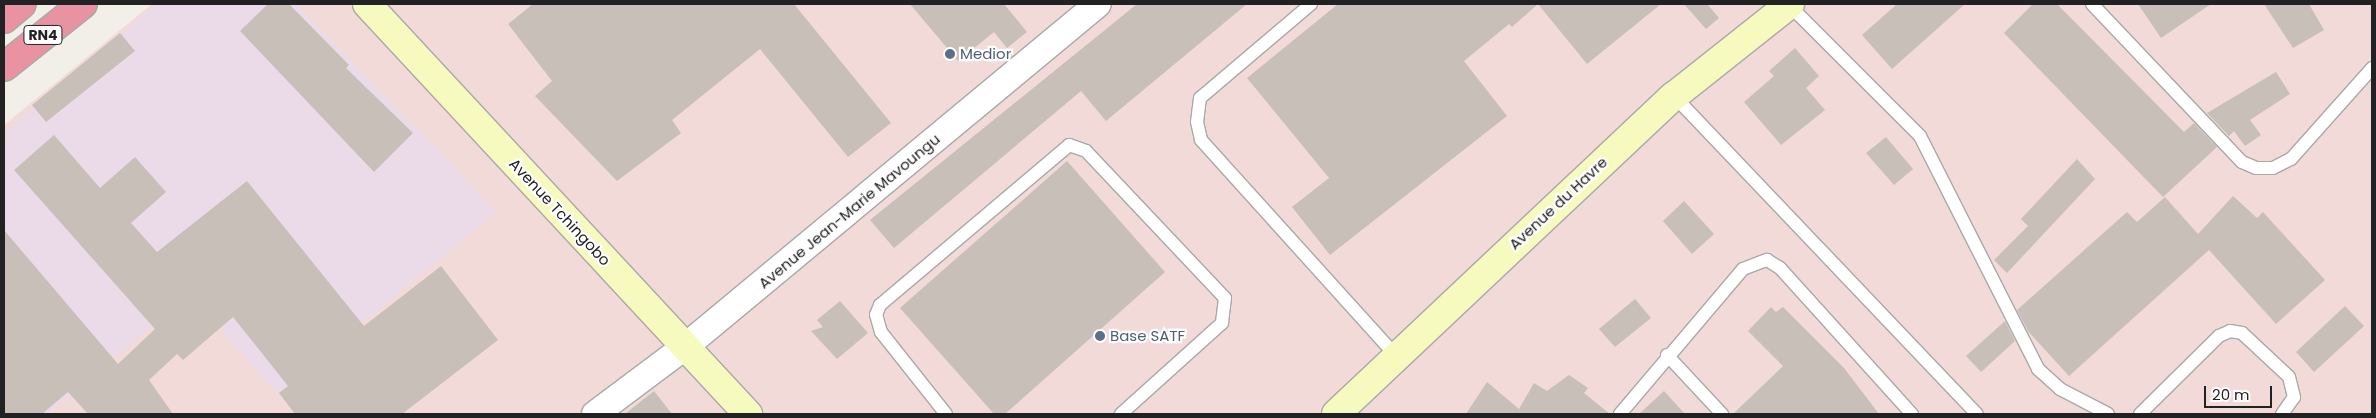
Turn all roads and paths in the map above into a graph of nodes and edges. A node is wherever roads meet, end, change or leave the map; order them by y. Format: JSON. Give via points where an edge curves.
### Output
{"nodes":[{"id":1,"x":22,"y":4,"type":"edge"},
{"id":2,"x":83,"y":4,"type":"edge"},
{"id":3,"x":1098,"y":4,"type":"edge"},
{"id":4,"x":1310,"y":4,"type":"edge"},
{"id":5,"x":1789,"y":4,"type":"edge"},
{"id":6,"x":2092,"y":4,"type":"edge"},
{"id":7,"x":369,"y":6,"type":"edge"},
{"id":8,"x":4,"y":19,"type":"edge"},
{"id":9,"x":4,"y":67,"type":"edge"},
{"id":10,"x":2372,"y":68,"type":"edge"},
{"id":11,"x":1674,"y":96,"type":"junction"},
{"id":12,"x":686,"y":346,"type":"junction"},
{"id":13,"x":1395,"y":354,"type":"junction"},
{"id":14,"x":1667,"y":355,"type":"junction"},
{"id":15,"x":595,"y":414,"type":"edge"},
{"id":16,"x":748,"y":414,"type":"edge"},
{"id":17,"x":943,"y":414,"type":"edge"},
{"id":18,"x":1121,"y":414,"type":"edge"},
{"id":19,"x":1336,"y":414,"type":"edge"},
{"id":20,"x":1620,"y":414,"type":"edge"},
{"id":21,"x":1722,"y":414,"type":"edge"},
{"id":22,"x":1912,"y":414,"type":"edge"},
{"id":23,"x":1977,"y":414,"type":"edge"},
{"id":24,"x":2108,"y":414,"type":"edge"},
{"id":25,"x":2140,"y":414,"type":"edge"},
{"id":26,"x":2282,"y":414,"type":"edge"}],
"edges":[{"from":1,"to":8,"type":"highway","number":"RN4"},
{"from":2,"to":9,"type":"highway","number":"RN4"},
{"from":3,"to":12,"type":"street","name":"Avenue Jean-Marie Mavoungu"},
{"from":4,"to":13,"type":"lane","via":[[1200,98],[1197,122],[1201,140]]},
{"from":5,"to":11,"type":"street","name":"Avenue du Havre"},
{"from":5,"to":24,"type":"lane","via":[[1920,136],[2038,369],[2060,389]]},
{"from":6,"to":10,"type":"lane","via":[[2242,162],[2256,168],[2273,168],[2291,159]]},
{"from":7,"to":12,"type":"street","name":"Avenue Tchingobo"},
{"from":11,"to":13,"type":"street","name":"Avenue du Havre"},
{"from":11,"to":23,"type":"lane"},
{"from":12,"to":15,"type":"street","name":"Avenue Jean-Marie Mavoungu"},
{"from":12,"to":16,"type":"street","name":"Avenue Tchingobo"},
{"from":13,"to":19,"type":"street","name":"Avenue du Havre"},
{"from":14,"to":20,"type":"lane"},
{"from":14,"to":21,"type":"lane"},
{"from":14,"to":22,"type":"lane","via":[[1742,269],[1767,260],[1780,268]]},
{"from":17,"to":18,"type":"lane","via":[[876,324],[880,305],[1069,145],[1086,152],[1225,298],[1222,323]]},
{"from":25,"to":26,"type":"lane","via":[[2219,336],[2230,331],[2242,334],[2289,377],[2294,398]]}]}
